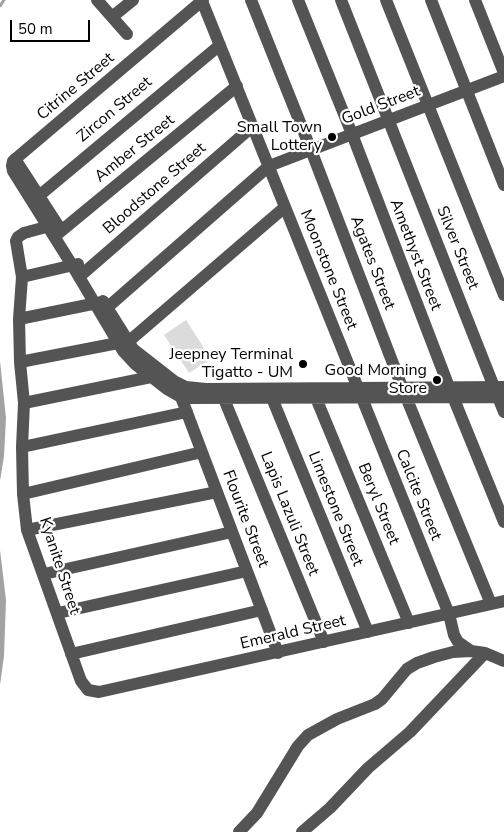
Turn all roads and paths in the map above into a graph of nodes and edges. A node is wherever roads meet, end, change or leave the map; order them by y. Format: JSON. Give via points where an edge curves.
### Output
{"nodes":[{"id":1,"x":97,"y":0,"type":"edge"},
{"id":2,"x":133,"y":0,"type":"edge"},
{"id":3,"x":203,"y":0,"type":"edge"},
{"id":4,"x":251,"y":0,"type":"edge"},
{"id":5,"x":298,"y":0,"type":"edge"},
{"id":6,"x":340,"y":0,"type":"edge"},
{"id":7,"x":386,"y":0,"type":"edge"},
{"id":8,"x":431,"y":0,"type":"edge"},
{"id":9,"x":475,"y":0,"type":"edge"},
{"id":10,"x":112,"y":18,"type":"junction"},
{"id":11,"x":127,"y":34,"type":"dead end"},
{"id":12,"x":220,"y":45,"type":"junction"},
{"id":13,"x":504,"y":75,"type":"edge"},
{"id":14,"x":237,"y":86,"type":"junction"},
{"id":15,"x":467,"y":90,"type":"junction"},
{"id":16,"x":428,"y":105,"type":"junction"},
{"id":17,"x":389,"y":120,"type":"junction"},
{"id":18,"x":253,"y":126,"type":"junction"},
{"id":19,"x":352,"y":134,"type":"junction"},
{"id":20,"x":311,"y":150,"type":"junction"},
{"id":21,"x":269,"y":166,"type":"junction"},
{"id":22,"x":504,"y":185,"type":"edge"},
{"id":23,"x":35,"y":198,"type":"junction"},
{"id":24,"x":285,"y":207,"type":"junction"},
{"id":25,"x":55,"y":230,"type":"junction"},
{"id":26,"x":79,"y":269,"type":"junction"},
{"id":27,"x":22,"y":277,"type":"junction"},
{"id":28,"x":504,"y":295,"type":"edge"},
{"id":29,"x":101,"y":307,"type":"junction"},
{"id":30,"x":19,"y":319,"type":"junction"},
{"id":31,"x":123,"y":342,"type":"junction"},
{"id":32,"x":20,"y":362,"type":"junction"},
{"id":33,"x":151,"y":376,"type":"junction"},
{"id":34,"x":360,"y":392,"type":"junction"},
{"id":35,"x":404,"y":392,"type":"junction"},
{"id":36,"x":451,"y":392,"type":"junction"},
{"id":37,"x":500,"y":392,"type":"edge"},
{"id":38,"x":181,"y":397,"type":"junction"},
{"id":39,"x":224,"y":398,"type":"junction"},
{"id":40,"x":272,"y":398,"type":"junction"},
{"id":41,"x":316,"y":398,"type":"junction"},
{"id":42,"x":24,"y":403,"type":"junction"},
{"id":43,"x":187,"y":412,"type":"junction"},
{"id":44,"x":504,"y":412,"type":"edge"},
{"id":45,"x":22,"y":447,"type":"junction"},
{"id":46,"x":202,"y":452,"type":"junction"},
{"id":47,"x":217,"y":492,"type":"junction"},
{"id":48,"x":23,"y":494,"type":"junction"},
{"id":49,"x":504,"y":522,"type":"edge"},
{"id":50,"x":27,"y":530,"type":"junction"},
{"id":51,"x":232,"y":532,"type":"junction"},
{"id":52,"x":247,"y":571,"type":"junction"},
{"id":53,"x":44,"y":574,"type":"junction"},
{"id":54,"x":504,"y":601,"type":"edge"},
{"id":55,"x":491,"y":604,"type":"junction"},
{"id":56,"x":262,"y":610,"type":"junction"},
{"id":57,"x":58,"y":613,"type":"junction"},
{"id":58,"x":449,"y":614,"type":"junction"},
{"id":59,"x":409,"y":623,"type":"junction"},
{"id":60,"x":368,"y":632,"type":"junction"},
{"id":61,"x":324,"y":642,"type":"junction"},
{"id":62,"x":471,"y":651,"type":"junction"},
{"id":63,"x":278,"y":653,"type":"junction"},
{"id":64,"x":485,"y":653,"type":"junction"},
{"id":65,"x":71,"y":654,"type":"junction"},
{"id":66,"x":504,"y":661,"type":"edge"},
{"id":67,"x":88,"y":690,"type":"joint"},
{"id":68,"x":239,"y":832,"type":"edge"},
{"id":69,"x":302,"y":832,"type":"edge"}],
"edges":[{"from":1,"to":10,"type":"street"},
{"from":2,"to":10,"type":"street"},
{"from":3,"to":12,"type":"street","name":"Moonstone Street"},
{"from":3,"to":23,"type":"street","name":"Citrine Street","via":[[15,159]]},
{"from":4,"to":20,"type":"street","name":"Agates Street"},
{"from":5,"to":19,"type":"street","name":"Amethyst Street"},
{"from":6,"to":17,"type":"street","name":"Silver Street"},
{"from":7,"to":16,"type":"street"},
{"from":8,"to":15,"type":"street"},
{"from":9,"to":13,"type":"street"},
{"from":10,"to":11,"type":"street"},
{"from":12,"to":14,"type":"street","name":"Moonstone Street"},
{"from":12,"to":23,"type":"street","name":"Zircon Street"},
{"from":13,"to":15,"type":"street","name":"Gold Street"},
{"from":14,"to":18,"type":"street","name":"Moonstone Street"},
{"from":14,"to":25,"type":"street","name":"Amber Street"},
{"from":15,"to":16,"type":"street","name":"Gold Street"},
{"from":15,"to":22,"type":"street"},
{"from":16,"to":17,"type":"street","name":"Gold Street"},
{"from":16,"to":28,"type":"street"},
{"from":17,"to":19,"type":"street","name":"Gold Street"},
{"from":17,"to":37,"type":"street","name":"Silver Street"},
{"from":18,"to":21,"type":"street","name":"Moonstone Street"},
{"from":18,"to":26,"type":"street","name":"Bloodstone Street"},
{"from":19,"to":20,"type":"street","name":"Gold Street"},
{"from":19,"to":36,"type":"street","name":"Amethyst Street"},
{"from":20,"to":21,"type":"street","name":"Gold Street"},
{"from":20,"to":35,"type":"street","name":"Agates Street"},
{"from":21,"to":24,"type":"street","name":"Moonstone Street"},
{"from":21,"to":29,"type":"street"},
{"from":23,"to":25,"type":"street"},
{"from":24,"to":31,"type":"street"},
{"from":24,"to":34,"type":"street","name":"Moonstone Street"},
{"from":25,"to":26,"type":"street"},
{"from":25,"to":27,"type":"street","name":"Kyanite Street","via":[[24,233],[18,237],[16,243]]},
{"from":26,"to":27,"type":"street"},
{"from":26,"to":29,"type":"street"},
{"from":27,"to":30,"type":"street","name":"Kyanite Street"},
{"from":29,"to":30,"type":"street"},
{"from":29,"to":31,"type":"street"},
{"from":30,"to":32,"type":"street","name":"Kyanite Street"},
{"from":31,"to":32,"type":"street"},
{"from":31,"to":33,"type":"street","via":[[129,358]]},
{"from":31,"to":34,"type":"street","via":[[174,382],[186,387]]},
{"from":32,"to":42,"type":"street","name":"Kyanite Street"},
{"from":33,"to":38,"type":"street"},
{"from":33,"to":42,"type":"street"},
{"from":34,"to":35,"type":"street"},
{"from":34,"to":41,"type":"street"},
{"from":34,"to":58,"type":"street","name":"Calcite Street"},
{"from":35,"to":36,"type":"street"},
{"from":35,"to":55,"type":"street","name":"Agates Street"},
{"from":36,"to":37,"type":"street"},
{"from":36,"to":49,"type":"street","name":"Amethyst Street"},
{"from":37,"to":44,"type":"street","name":"Silver Street"},
{"from":38,"to":39,"type":"street"},
{"from":38,"to":43,"type":"street","name":"Flourite Street"},
{"from":39,"to":40,"type":"street"},
{"from":39,"to":61,"type":"street","name":"Lapis Lazuli Street"},
{"from":40,"to":41,"type":"street"},
{"from":40,"to":60,"type":"street","name":"Limestone Street"},
{"from":41,"to":59,"type":"street","name":"Beryl Street"},
{"from":42,"to":45,"type":"street","name":"Kyanite Street"},
{"from":43,"to":45,"type":"street"},
{"from":43,"to":46,"type":"street","name":"Flourite Street"},
{"from":45,"to":48,"type":"street","name":"Kyanite Street"},
{"from":46,"to":47,"type":"street","name":"Flourite Street"},
{"from":46,"to":48,"type":"street"},
{"from":47,"to":50,"type":"street"},
{"from":47,"to":51,"type":"street","name":"Flourite Street"},
{"from":48,"to":50,"type":"street","name":"Kyanite Street"},
{"from":50,"to":53,"type":"street","name":"Kyanite Street"},
{"from":51,"to":52,"type":"street","name":"Flourite Street"},
{"from":51,"to":53,"type":"street"},
{"from":52,"to":56,"type":"street","name":"Flourite Street"},
{"from":52,"to":57,"type":"street"},
{"from":53,"to":57,"type":"street","name":"Kyanite Street"},
{"from":54,"to":55,"type":"street","name":"Emerald Street"},
{"from":55,"to":58,"type":"street","name":"Emerald Street"},
{"from":56,"to":63,"type":"street","name":"Flourite Street"},
{"from":56,"to":65,"type":"street"},
{"from":57,"to":65,"type":"street","name":"Kyanite Street"},
{"from":58,"to":59,"type":"street","name":"Emerald Street"},
{"from":58,"to":62,"type":"street","name":"Calcite Street","via":[[458,642]]},
{"from":59,"to":60,"type":"street","name":"Emerald Street"},
{"from":60,"to":61,"type":"street","name":"Emerald Street"},
{"from":61,"to":63,"type":"street","name":"Emerald Street"},
{"from":62,"to":64,"type":"street"},
{"from":62,"to":68,"type":"street","via":[[453,652],[417,663],[407,669],[375,704],[308,735],[257,813]]},
{"from":63,"to":67,"type":"street","name":"Emerald Street","via":[[99,692]]},
{"from":64,"to":66,"type":"street"},
{"from":64,"to":69,"type":"street","via":[[410,732]]},
{"from":65,"to":67,"type":"street","name":"Kyanite Street","via":[[81,682]]}]}
